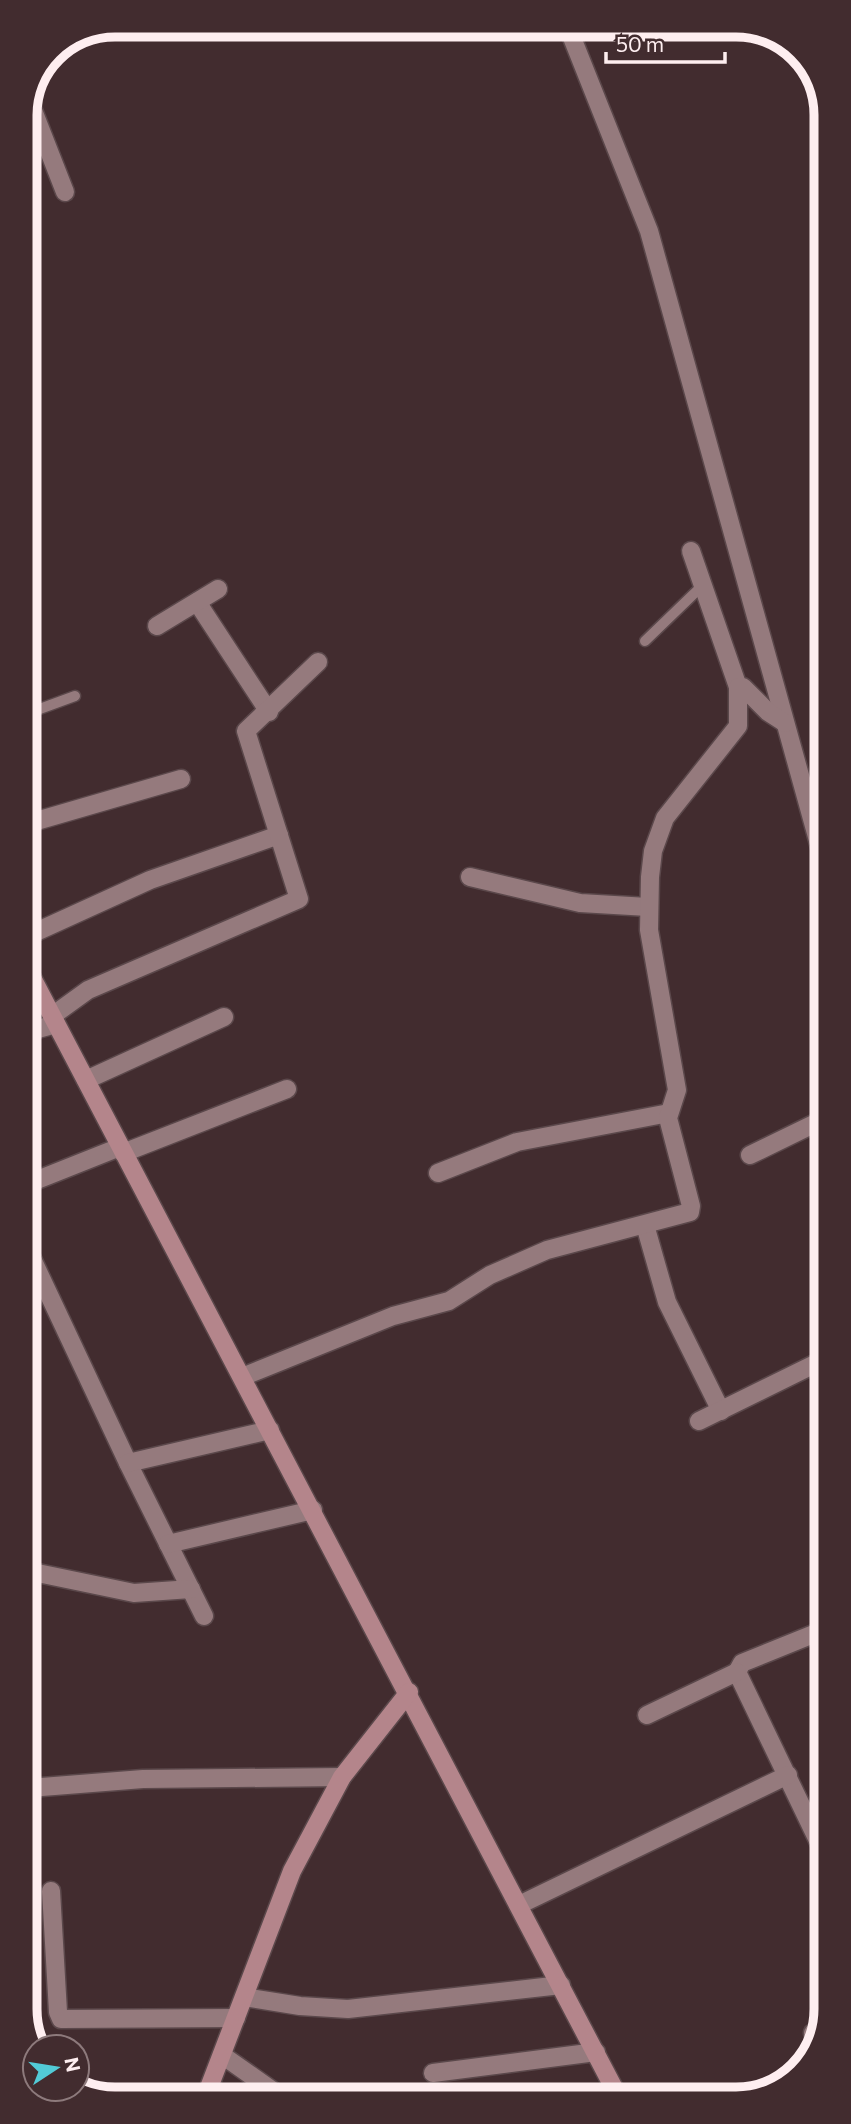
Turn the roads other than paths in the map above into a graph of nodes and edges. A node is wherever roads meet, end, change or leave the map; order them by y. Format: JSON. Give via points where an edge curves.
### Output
{"nodes":[{"id":1,"x":572,"y":37,"type":"edge"},
{"id":2,"x":37,"y":138,"type":"edge"},
{"id":3,"x":65,"y":192,"type":"dead end"},
{"id":4,"x":691,"y":551,"type":"dead end"},
{"id":5,"x":703,"y":586,"type":"junction"},
{"id":6,"x":218,"y":589,"type":"dead end"},
{"id":7,"x":197,"y":602,"type":"junction"},
{"id":8,"x":157,"y":626,"type":"dead end"},
{"id":9,"x":645,"y":641,"type":"dead end"},
{"id":10,"x":318,"y":662,"type":"dead end"},
{"id":11,"x":738,"y":687,"type":"junction"},
{"id":12,"x":75,"y":696,"type":"dead end"},
{"id":13,"x":37,"y":711,"type":"edge"},
{"id":14,"x":269,"y":712,"type":"junction"},
{"id":15,"x":785,"y":723,"type":"junction"},
{"id":16,"x":181,"y":779,"type":"dead end"},
{"id":17,"x":37,"y":821,"type":"edge"},
{"id":18,"x":814,"y":826,"type":"edge"},
{"id":19,"x":279,"y":835,"type":"junction"},
{"id":20,"x":470,"y":877,"type":"dead end"},
{"id":21,"x":648,"y":907,"type":"junction"},
{"id":22,"x":37,"y":931,"type":"edge"},
{"id":23,"x":37,"y":987,"type":"edge"},
{"id":24,"x":224,"y":1017,"type":"dead end"},
{"id":25,"x":54,"y":1020,"type":"junction"},
{"id":26,"x":37,"y":1028,"type":"edge"},
{"id":27,"x":86,"y":1080,"type":"junction"},
{"id":28,"x":287,"y":1089,"type":"dead end"},
{"id":29,"x":669,"y":1113,"type":"junction"},
{"id":30,"x":814,"y":1124,"type":"edge"},
{"id":31,"x":122,"y":1150,"type":"junction"},
{"id":32,"x":750,"y":1155,"type":"dead end"},
{"id":33,"x":438,"y":1173,"type":"dead end"},
{"id":34,"x":37,"y":1180,"type":"edge"},
{"id":35,"x":645,"y":1224,"type":"junction"},
{"id":36,"x":37,"y":1269,"type":"edge"},
{"id":37,"x":814,"y":1364,"type":"edge"},
{"id":38,"x":242,"y":1377,"type":"junction"},
{"id":39,"x":721,"y":1411,"type":"junction"},
{"id":40,"x":699,"y":1421,"type":"dead end"},
{"id":41,"x":270,"y":1430,"type":"junction"},
{"id":42,"x":128,"y":1464,"type":"junction"},
{"id":43,"x":313,"y":1510,"type":"junction"},
{"id":44,"x":168,"y":1544,"type":"junction"},
{"id":45,"x":37,"y":1573,"type":"edge"},
{"id":46,"x":191,"y":1589,"type":"junction"},
{"id":47,"x":204,"y":1616,"type":"dead end"},
{"id":48,"x":814,"y":1634,"type":"edge"},
{"id":49,"x":737,"y":1672,"type":"junction"},
{"id":50,"x":409,"y":1692,"type":"junction"},
{"id":51,"x":647,"y":1715,"type":"dead end"},
{"id":52,"x":788,"y":1775,"type":"junction"},
{"id":53,"x":342,"y":1777,"type":"junction"},
{"id":54,"x":37,"y":1787,"type":"edge"},
{"id":55,"x":814,"y":1831,"type":"edge"},
{"id":56,"x":51,"y":1891,"type":"dead end"},
{"id":57,"x":519,"y":1905,"type":"junction"},
{"id":58,"x":561,"y":1985,"type":"junction"},
{"id":59,"x":244,"y":1997,"type":"junction"},
{"id":60,"x":236,"y":2018,"type":"junction"},
{"id":61,"x":596,"y":2052,"type":"junction"},
{"id":62,"x":222,"y":2055,"type":"junction"},
{"id":63,"x":433,"y":2073,"type":"dead end"},
{"id":64,"x":211,"y":2087,"type":"edge"},
{"id":65,"x":267,"y":2087,"type":"edge"},
{"id":66,"x":614,"y":2087,"type":"edge"}],
"edges":[{"from":1,"to":15,"type":"street","via":[[649,231]]},
{"from":2,"to":3,"type":"street"},
{"from":4,"to":5,"type":"street"},
{"from":5,"to":9,"type":"lane"},
{"from":5,"to":11,"type":"street"},
{"from":6,"to":7,"type":"street"},
{"from":7,"to":8,"type":"street"},
{"from":7,"to":14,"type":"street"},
{"from":10,"to":14,"type":"street"},
{"from":11,"to":15,"type":"street"},
{"from":11,"to":21,"type":"street","via":[[738,726],[674,805],[660,831],[653,851]]},
{"from":12,"to":13,"type":"lane"},
{"from":14,"to":19,"type":"street","via":[[251,725],[246,735]]},
{"from":15,"to":18,"type":"street"},
{"from":16,"to":17,"type":"street"},
{"from":19,"to":22,"type":"street","via":[[150,880]]},
{"from":19,"to":25,"type":"street","via":[[298,900],[88,990]]},
{"from":20,"to":21,"type":"street","via":[[580,903]]},
{"from":21,"to":29,"type":"street","via":[[677,1090]]},
{"from":23,"to":25,"type":"street"},
{"from":24,"to":27,"type":"street"},
{"from":25,"to":26,"type":"street"},
{"from":25,"to":27,"type":"street"},
{"from":27,"to":31,"type":"street"},
{"from":28,"to":31,"type":"street"},
{"from":29,"to":33,"type":"street","via":[[517,1142]]},
{"from":29,"to":35,"type":"street","via":[[691,1209]]},
{"from":30,"to":32,"type":"street"},
{"from":31,"to":34,"type":"street"},
{"from":31,"to":38,"type":"street"},
{"from":35,"to":38,"type":"street","via":[[547,1250],[490,1275],[449,1301],[393,1317]]},
{"from":35,"to":39,"type":"street","via":[[671,1312]]},
{"from":36,"to":42,"type":"street"},
{"from":37,"to":39,"type":"street"},
{"from":38,"to":41,"type":"street"},
{"from":39,"to":40,"type":"street"},
{"from":41,"to":42,"type":"street"},
{"from":41,"to":43,"type":"street"},
{"from":42,"to":44,"type":"street"},
{"from":43,"to":44,"type":"street"},
{"from":43,"to":50,"type":"street"},
{"from":44,"to":46,"type":"street"},
{"from":45,"to":46,"type":"street","via":[[134,1593]]},
{"from":46,"to":47,"type":"street"},
{"from":48,"to":49,"type":"street","via":[[742,1663]]},
{"from":49,"to":51,"type":"street"},
{"from":49,"to":52,"type":"street"},
{"from":50,"to":53,"type":"street"},
{"from":50,"to":57,"type":"street"},
{"from":52,"to":55,"type":"street"},
{"from":52,"to":57,"type":"street"},
{"from":53,"to":54,"type":"street","via":[[143,1779]]},
{"from":53,"to":59,"type":"street","via":[[292,1871]]},
{"from":56,"to":60,"type":"street","via":[[61,2019]]},
{"from":57,"to":58,"type":"street"},
{"from":58,"to":59,"type":"street","via":[[348,2009]]},
{"from":58,"to":61,"type":"street"},
{"from":59,"to":60,"type":"street"},
{"from":60,"to":62,"type":"street"},
{"from":61,"to":63,"type":"street"},
{"from":61,"to":66,"type":"street"},
{"from":62,"to":64,"type":"street"},
{"from":62,"to":65,"type":"street"}]}
